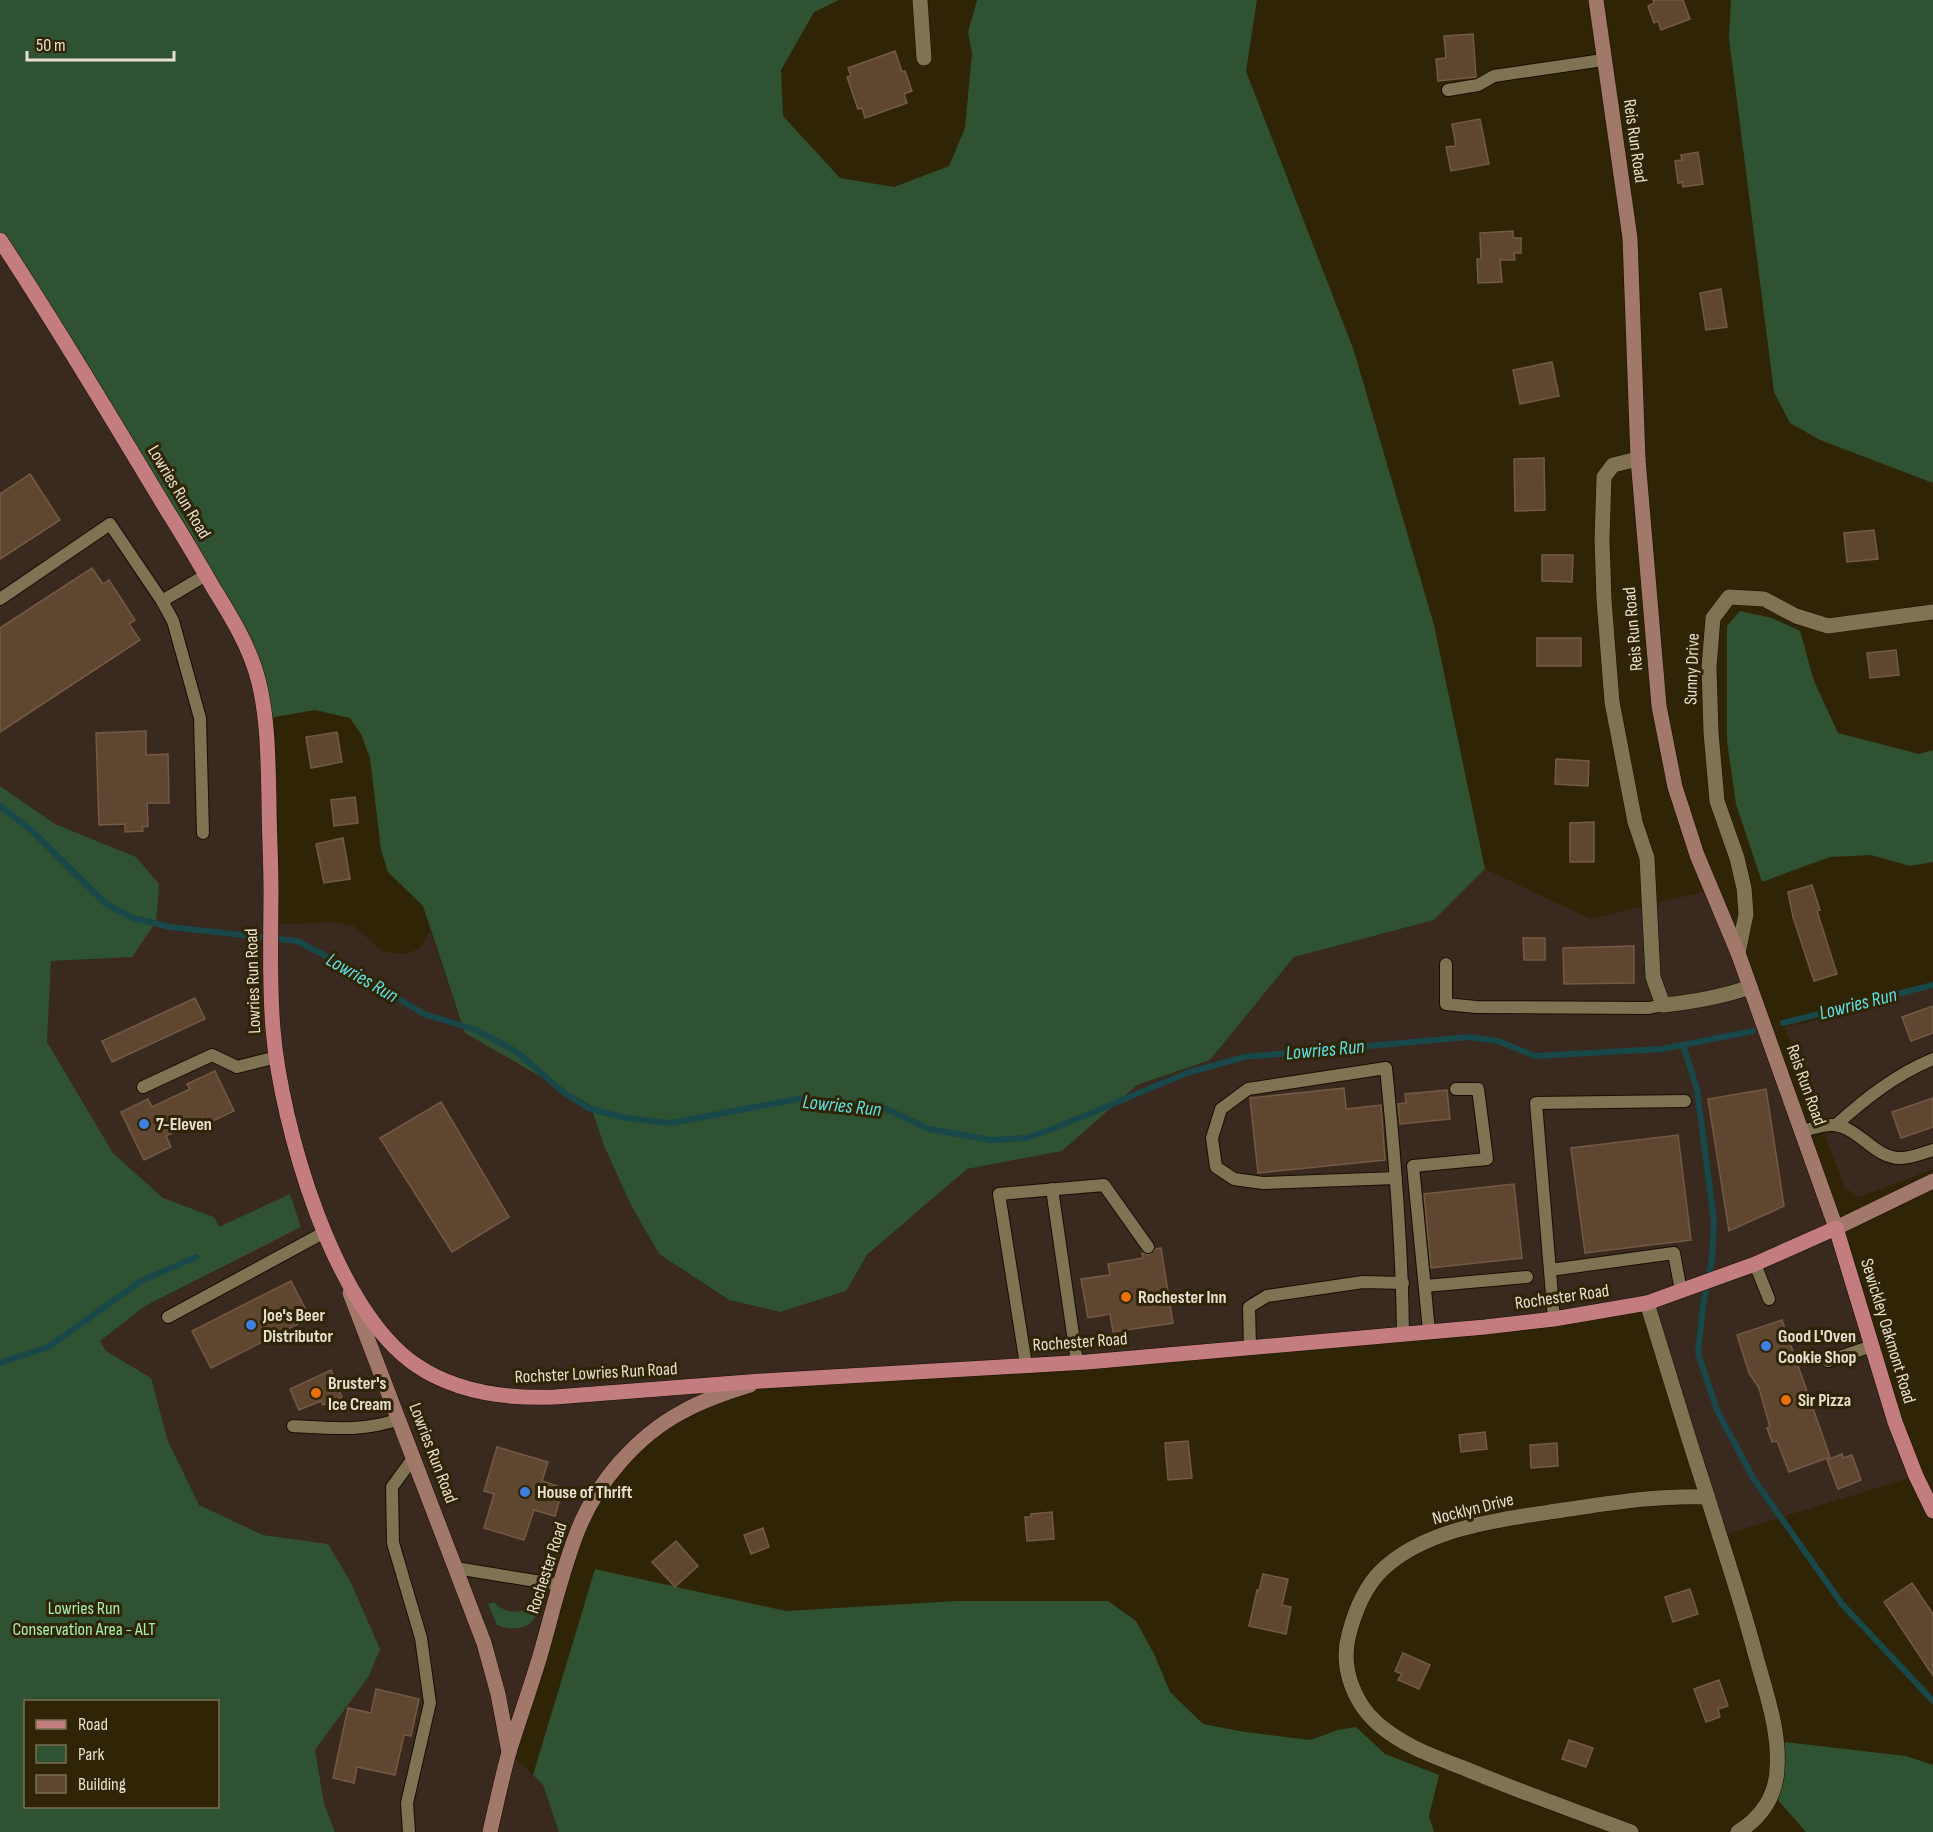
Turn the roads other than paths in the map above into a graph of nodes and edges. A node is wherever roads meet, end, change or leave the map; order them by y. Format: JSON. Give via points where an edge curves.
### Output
{"nodes":[{"id":1,"x":920,"y":0,"type":"edge"},
{"id":2,"x":1596,"y":0,"type":"edge"},
{"id":3,"x":924,"y":58,"type":"dead end"},
{"id":4,"x":1604,"y":60,"type":"junction"},
{"id":5,"x":1448,"y":90,"type":"dead end"},
{"id":6,"x":0,"y":240,"type":"edge"},
{"id":7,"x":1638,"y":459,"type":"junction"},
{"id":8,"x":206,"y":575,"type":"junction"},
{"id":9,"x":0,"y":599,"type":"edge"},
{"id":10,"x":162,"y":601,"type":"junction"},
{"id":11,"x":1933,"y":612,"type":"edge"},
{"id":12,"x":203,"y":833,"type":"dead end"},
{"id":13,"x":1738,"y":953,"type":"junction"},
{"id":14,"x":1446,"y":964,"type":"dead end"},
{"id":15,"x":1750,"y":987,"type":"junction"},
{"id":16,"x":1662,"y":1005,"type":"junction"},
{"id":17,"x":277,"y":1057,"type":"junction"},
{"id":18,"x":1933,"y":1059,"type":"edge"},
{"id":19,"x":143,"y":1087,"type":"dead end"},
{"id":20,"x":1456,"y":1089,"type":"dead end"},
{"id":21,"x":1685,"y":1101,"type":"dead end"},
{"id":22,"x":1836,"y":1125,"type":"junction"},
{"id":23,"x":1802,"y":1131,"type":"junction"},
{"id":24,"x":1933,"y":1150,"type":"edge"},
{"id":25,"x":1396,"y":1178,"type":"junction"},
{"id":26,"x":1933,"y":1180,"type":"edge"},
{"id":27,"x":1052,"y":1189,"type":"junction"},
{"id":28,"x":1836,"y":1228,"type":"junction"},
{"id":29,"x":326,"y":1232,"type":"junction"},
{"id":30,"x":1148,"y":1247,"type":"dead end"},
{"id":31,"x":1755,"y":1264,"type":"junction"},
{"id":32,"x":1550,"y":1270,"type":"junction"},
{"id":33,"x":342,"y":1271,"type":"junction"},
{"id":34,"x":1527,"y":1277,"type":"dead end"},
{"id":35,"x":1403,"y":1283,"type":"junction"},
{"id":36,"x":1425,"y":1286,"type":"junction"},
{"id":37,"x":1681,"y":1291,"type":"junction"},
{"id":38,"x":1769,"y":1299,"type":"dead end"},
{"id":39,"x":1647,"y":1303,"type":"junction"},
{"id":40,"x":168,"y":1317,"type":"dead end"},
{"id":41,"x":1554,"y":1319,"type":"junction"},
{"id":42,"x":1429,"y":1332,"type":"junction"},
{"id":43,"x":1403,"y":1334,"type":"junction"},
{"id":44,"x":1250,"y":1347,"type":"junction"},
{"id":45,"x":1872,"y":1347,"type":"junction"},
{"id":46,"x":1828,"y":1361,"type":"dead end"},
{"id":47,"x":1077,"y":1362,"type":"junction"},
{"id":48,"x":1026,"y":1365,"type":"junction"},
{"id":49,"x":762,"y":1381,"type":"junction"},
{"id":50,"x":399,"y":1419,"type":"junction"},
{"id":51,"x":293,"y":1426,"type":"dead end"},
{"id":52,"x":414,"y":1457,"type":"junction"},
{"id":53,"x":1707,"y":1497,"type":"junction"},
{"id":54,"x":1933,"y":1511,"type":"edge"},
{"id":55,"x":456,"y":1568,"type":"junction"},
{"id":56,"x":560,"y":1585,"type":"junction"},
{"id":57,"x":509,"y":1752,"type":"junction"},
{"id":58,"x":409,"y":1832,"type":"edge"},
{"id":59,"x":490,"y":1832,"type":"edge"},
{"id":60,"x":1631,"y":1832,"type":"edge"},
{"id":61,"x":1738,"y":1832,"type":"edge"}],
"edges":[{"from":1,"to":3,"type":"street"},
{"from":2,"to":4,"type":"street","name":"Reis Run Road"},
{"from":4,"to":5,"type":"lane","via":[[1494,76],[1478,85]]},
{"from":4,"to":7,"type":"street","name":"Reis Run Road","via":[[1630,238]]},
{"from":6,"to":8,"type":"main road","name":"Lowries Run Road"},
{"from":7,"to":13,"type":"street","name":"Reis Run Road","via":[[1659,706],[1679,798],[1697,855]]},
{"from":7,"to":16,"type":"street","via":[[1613,465],[1604,477],[1604,600],[1612,702],[1635,822],[1647,858],[1653,977]]},
{"from":8,"to":10,"type":"lane"},
{"from":8,"to":17,"type":"main road","name":"Lowries Run Road","via":[[247,649],[259,682],[268,777],[271,991]]},
{"from":9,"to":10,"type":"lane","via":[[110,524]]},
{"from":10,"to":12,"type":"lane","via":[[173,621],[200,718]]},
{"from":11,"to":13,"type":"street","name":"Sunny Drive","via":[[1828,626],[1796,616],[1764,599],[1729,597],[1713,618],[1710,732],[1717,801],[1744,888],[1746,914]]},
{"from":13,"to":15,"type":"street","name":"Reis Run Road"},
{"from":14,"to":16,"type":"lane","via":[[1446,1004],[1628,1008]]},
{"from":15,"to":16,"type":"street","via":[[1692,1002]]},
{"from":15,"to":23,"type":"street","name":"Reis Run Road"},
{"from":17,"to":19,"type":"lane","via":[[237,1067],[212,1055]]},
{"from":17,"to":29,"type":"main road","name":"Lowries Run Road","via":[[291,1130]]},
{"from":18,"to":22,"type":"lane","via":[[1889,1082]]},
{"from":20,"to":36,"type":"lane","via":[[1478,1089],[1487,1159],[1413,1166]]},
{"from":21,"to":32,"type":"lane","via":[[1536,1103]]},
{"from":22,"to":23,"type":"lane"},
{"from":22,"to":24,"type":"lane","via":[[1890,1157]]},
{"from":23,"to":28,"type":"street","name":"Reis Run Road"},
{"from":25,"to":25,"type":"lane","via":[[1386,1068],[1248,1089],[1221,1110],[1212,1138],[1216,1167],[1234,1179],[1263,1183]]},
{"from":25,"to":35,"type":"lane"},
{"from":26,"to":28,"type":"street","name":"Rochester Road"},
{"from":27,"to":30,"type":"lane","via":[[1104,1185]]},
{"from":27,"to":47,"type":"lane"},
{"from":27,"to":48,"type":"lane","via":[[999,1194]]},
{"from":28,"to":31,"type":"main road","name":"Rochester Road"},
{"from":28,"to":45,"type":"main road","name":"Sewickley Oakmont Road"},
{"from":29,"to":33,"type":"main road","name":"Lowries Run Road"},
{"from":29,"to":40,"type":"lane"},
{"from":31,"to":37,"type":"main road","name":"Rochester Road"},
{"from":31,"to":38,"type":"lane"},
{"from":32,"to":37,"type":"lane","via":[[1674,1253]]},
{"from":32,"to":41,"type":"lane"},
{"from":33,"to":49,"type":"main road","name":"Rochster Lowries Run Road","via":[[369,1318],[400,1353],[437,1377],[481,1392],[523,1398],[555,1397]]},
{"from":33,"to":50,"type":"street","name":"Lowries Run Road"},
{"from":34,"to":36,"type":"lane"},
{"from":35,"to":43,"type":"lane"},
{"from":35,"to":44,"type":"lane","via":[[1363,1282],[1267,1296],[1249,1307]]},
{"from":36,"to":42,"type":"lane"},
{"from":37,"to":39,"type":"main road","name":"Rochester Road"},
{"from":39,"to":41,"type":"main road","name":"Rochester Road"},
{"from":39,"to":53,"type":"street"},
{"from":41,"to":42,"type":"main road","name":"Rochester Road"},
{"from":42,"to":43,"type":"main road","name":"Rochester Road"},
{"from":43,"to":44,"type":"main road","name":"Rochester Road"},
{"from":44,"to":47,"type":"main road","name":"Rochester Road"},
{"from":45,"to":46,"type":"lane"},
{"from":45,"to":54,"type":"main road","name":"Sewickley Oakmont Road","via":[[1904,1449]]},
{"from":47,"to":48,"type":"main road","name":"Rochester Road"},
{"from":48,"to":49,"type":"main road","name":"Rochester Road"},
{"from":49,"to":56,"type":"street","name":"Rochester Road","via":[[682,1412],[622,1461],[596,1494],[579,1528]]},
{"from":50,"to":51,"type":"lane","via":[[357,1429]]},
{"from":50,"to":52,"type":"street","name":"Lowries Run Road"},
{"from":52,"to":55,"type":"street","name":"Lowries Run Road"},
{"from":52,"to":58,"type":"lane","via":[[392,1487],[393,1543],[421,1638],[430,1703],[407,1803]]},
{"from":53,"to":60,"type":"street","name":"Nocklyn Drive","via":[[1623,1501],[1514,1518],[1465,1528],[1423,1543],[1398,1557],[1366,1589],[1345,1650],[1349,1678],[1361,1705],[1404,1744]]},
{"from":53,"to":61,"type":"street","via":[[1750,1633],[1776,1741],[1778,1770],[1772,1793],[1763,1811]]},
{"from":55,"to":56,"type":"lane"},
{"from":55,"to":57,"type":"street","name":"Lowries Run Road","via":[[484,1643]]},
{"from":56,"to":57,"type":"street","name":"Rochester Road"},
{"from":57,"to":59,"type":"street","name":"Rochester Road"}]}
